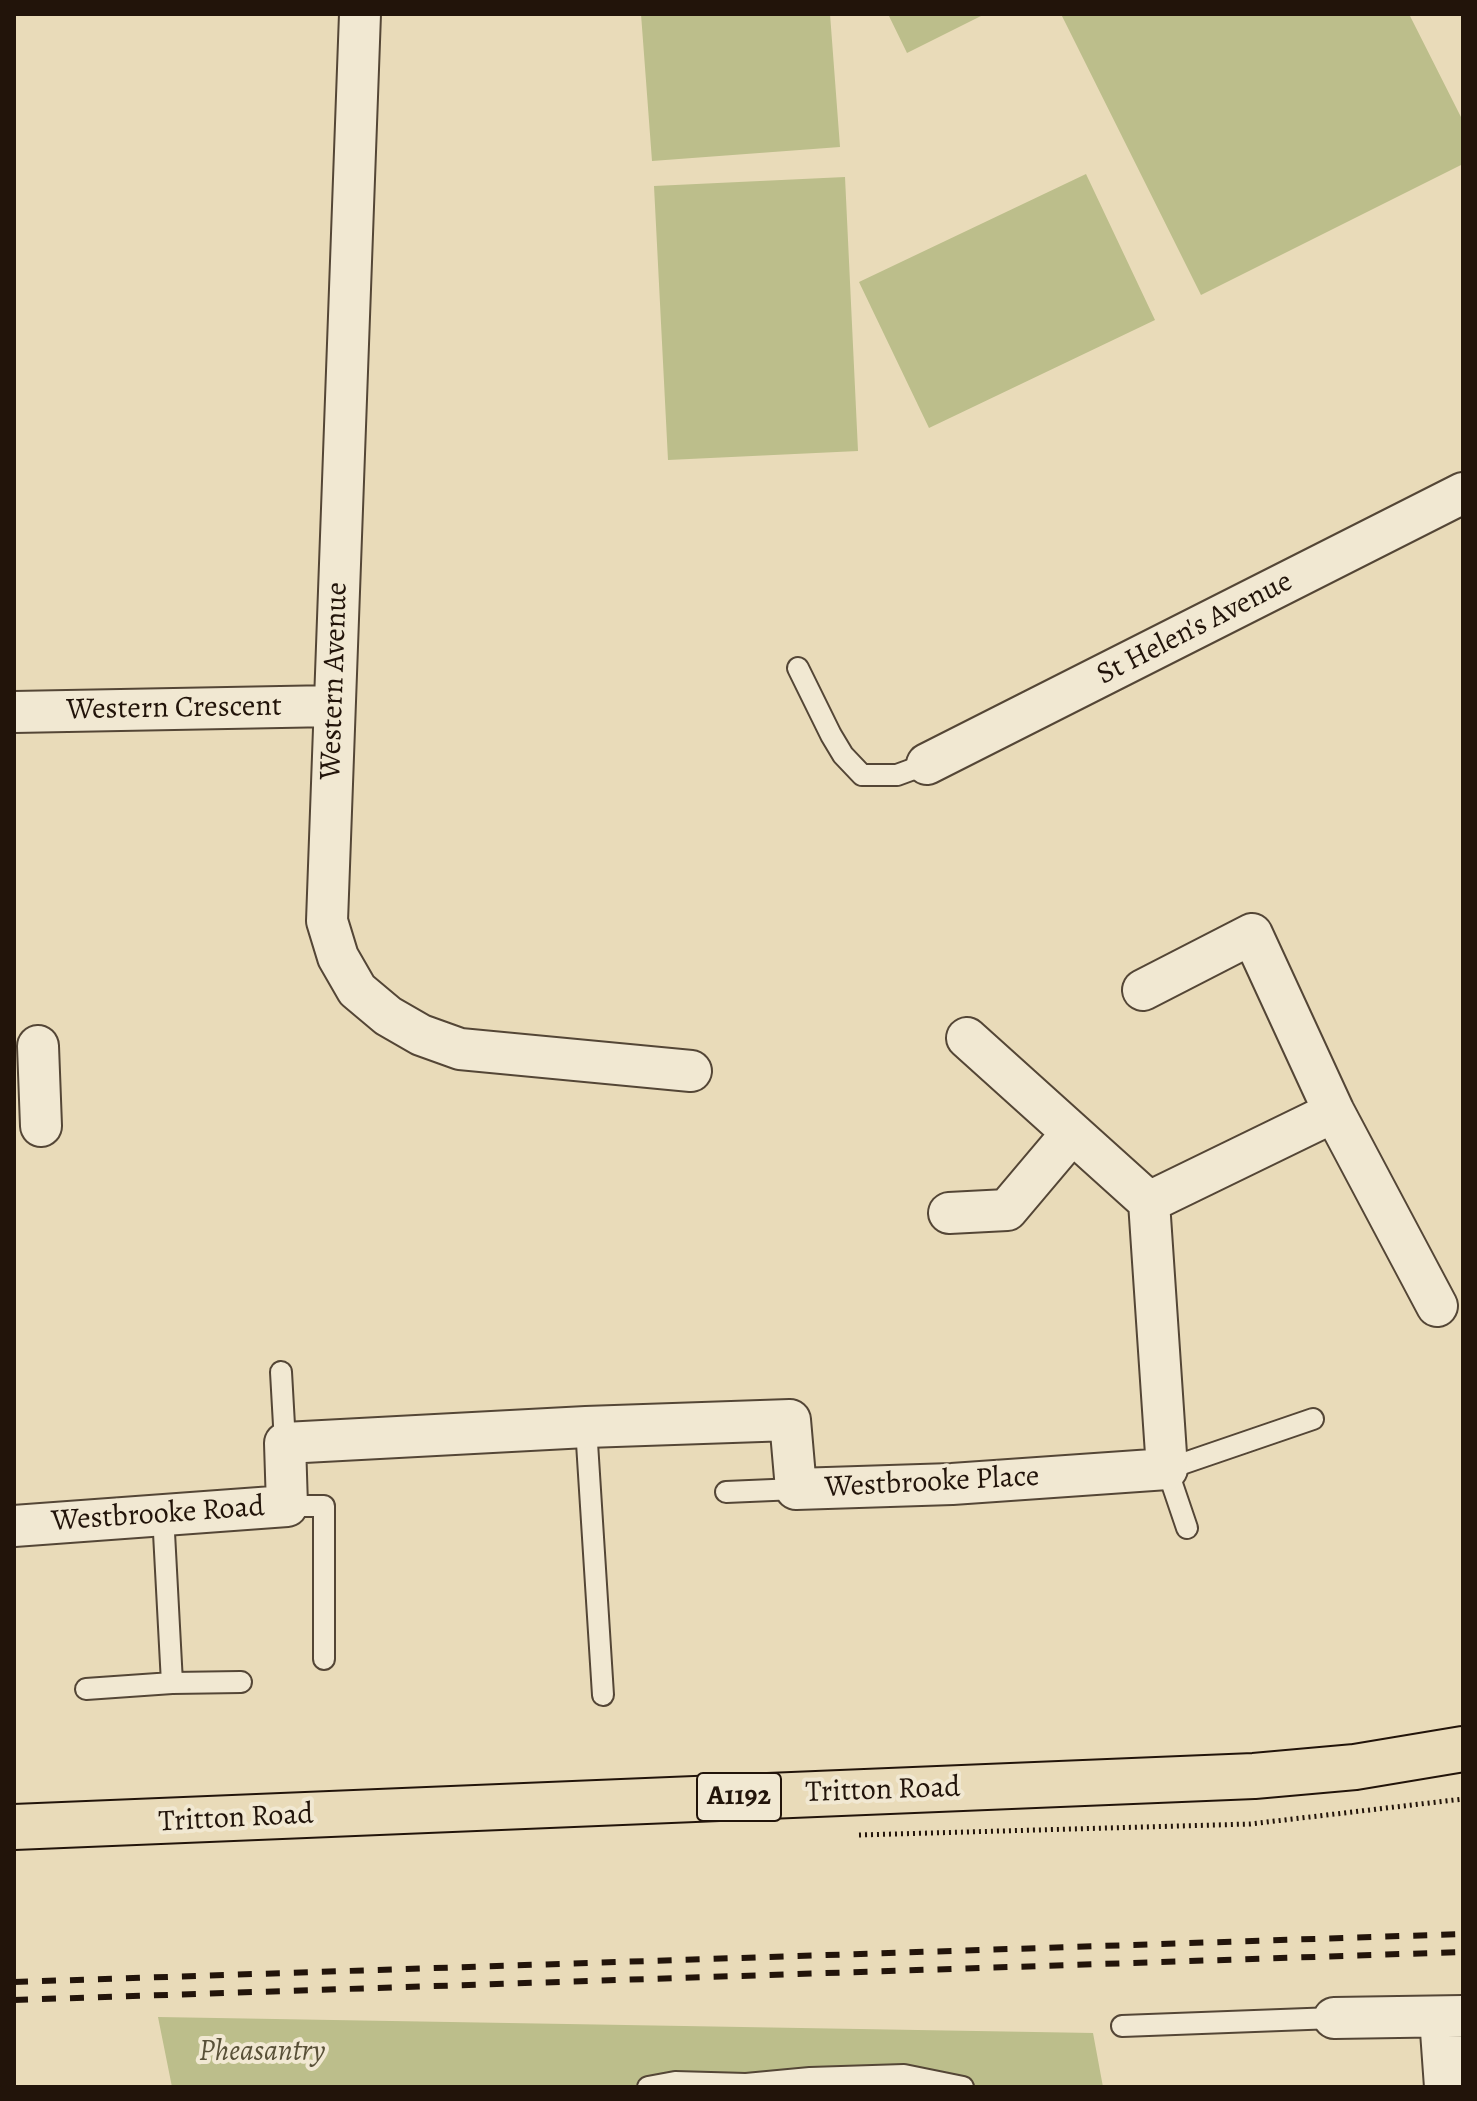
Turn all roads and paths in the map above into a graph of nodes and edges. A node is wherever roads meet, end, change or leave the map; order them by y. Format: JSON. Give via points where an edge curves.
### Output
{"nodes":[{"id":1,"x":360,"y":14,"type":"edge"},
{"id":2,"x":1463,"y":493,"type":"edge"},
{"id":3,"x":798,"y":668,"type":"dead end"},
{"id":4,"x":334,"y":706,"type":"junction"},
{"id":5,"x":14,"y":712,"type":"edge"},
{"id":6,"x":927,"y":764,"type":"joint"},
{"id":7,"x":1143,"y":990,"type":"dead end"},
{"id":8,"x":967,"y":1038,"type":"dead end"},
{"id":9,"x":38,"y":1046,"type":"dead end"},
{"id":10,"x":691,"y":1071,"type":"dead end"},
{"id":11,"x":27,"y":1090,"type":"edge"},
{"id":12,"x":1334,"y":1112,"type":"junction"},
{"id":13,"x":41,"y":1126,"type":"dead end"},
{"id":14,"x":1072,"y":1133,"type":"junction"},
{"id":15,"x":1149,"y":1202,"type":"junction"},
{"id":16,"x":949,"y":1213,"type":"dead end"},
{"id":17,"x":1437,"y":1306,"type":"dead end"},
{"id":18,"x":281,"y":1372,"type":"dead end"},
{"id":19,"x":1313,"y":1419,"type":"dead end"},
{"id":20,"x":586,"y":1427,"type":"junction"},
{"id":21,"x":285,"y":1443,"type":"junction"},
{"id":22,"x":1167,"y":1469,"type":"junction"},
{"id":23,"x":796,"y":1489,"type":"junction"},
{"id":24,"x":726,"y":1492,"type":"dead end"},
{"id":25,"x":287,"y":1506,"type":"junction"},
{"id":26,"x":163,"y":1514,"type":"junction"},
{"id":27,"x":14,"y":1526,"type":"edge"},
{"id":28,"x":1187,"y":1528,"type":"dead end"},
{"id":29,"x":324,"y":1659,"type":"dead end"},
{"id":30,"x":241,"y":1682,"type":"dead end"},
{"id":31,"x":172,"y":1683,"type":"junction"},
{"id":32,"x":86,"y":1689,"type":"dead end"},
{"id":33,"x":603,"y":1695,"type":"dead end"},
{"id":34,"x":1463,"y":1749,"type":"edge"},
{"id":35,"x":14,"y":1827,"type":"edge"},
{"id":36,"x":1452,"y":2017,"type":"edge"},
{"id":37,"x":1334,"y":2018,"type":"joint"},
{"id":38,"x":1122,"y":2026,"type":"dead end"},
{"id":39,"x":648,"y":2087,"type":"edge"},
{"id":40,"x":963,"y":2087,"type":"edge"},
{"id":41,"x":1445,"y":2087,"type":"edge"}],
"edges":[{"from":1,"to":4,"type":"street","name":"Western Avenue"},
{"from":2,"to":6,"type":"street","name":"St Helen's Avenue"},
{"from":3,"to":6,"type":"lane","via":[[831,735],[862,775],[897,775]]},
{"from":4,"to":5,"type":"street","name":"Western Crescent"},
{"from":4,"to":10,"type":"street","name":"Western Avenue","via":[[327,921],[338,957],[357,990],[421,1035],[460,1049]]},
{"from":7,"to":12,"type":"street","via":[[1252,934]]},
{"from":8,"to":14,"type":"street"},
{"from":9,"to":11,"type":"street"},
{"from":11,"to":13,"type":"street"},
{"from":12,"to":15,"type":"street"},
{"from":12,"to":17,"type":"street"},
{"from":14,"to":15,"type":"street"},
{"from":14,"to":16,"type":"street","via":[[1007,1210]]},
{"from":15,"to":22,"type":"street"},
{"from":18,"to":21,"type":"lane"},
{"from":19,"to":22,"type":"lane"},
{"from":20,"to":21,"type":"street","name":"Westbrooke Place"},
{"from":20,"to":23,"type":"street","name":"Westbrooke Place","via":[[790,1420]]},
{"from":20,"to":33,"type":"lane"},
{"from":21,"to":25,"type":"street","name":"Westbrooke Road"},
{"from":22,"to":23,"type":"street","name":"Westbrooke Place"},
{"from":22,"to":28,"type":"lane"},
{"from":23,"to":24,"type":"lane"},
{"from":25,"to":26,"type":"street","name":"Westbrooke Road"},
{"from":25,"to":29,"type":"lane","via":[[324,1506]]},
{"from":26,"to":27,"type":"street","name":"Westbrooke Road"},
{"from":26,"to":31,"type":"lane"},
{"from":30,"to":31,"type":"lane"},
{"from":31,"to":32,"type":"lane"},
{"from":34,"to":35,"type":"main road","name":"Tritton Road","number":"A1192","via":[[1355,1767],[1254,1776]]},
{"from":36,"to":37,"type":"street"},
{"from":36,"to":41,"type":"street"},
{"from":37,"to":38,"type":"lane"},
{"from":39,"to":40,"type":"lane","via":[[904,2075]]}]}
